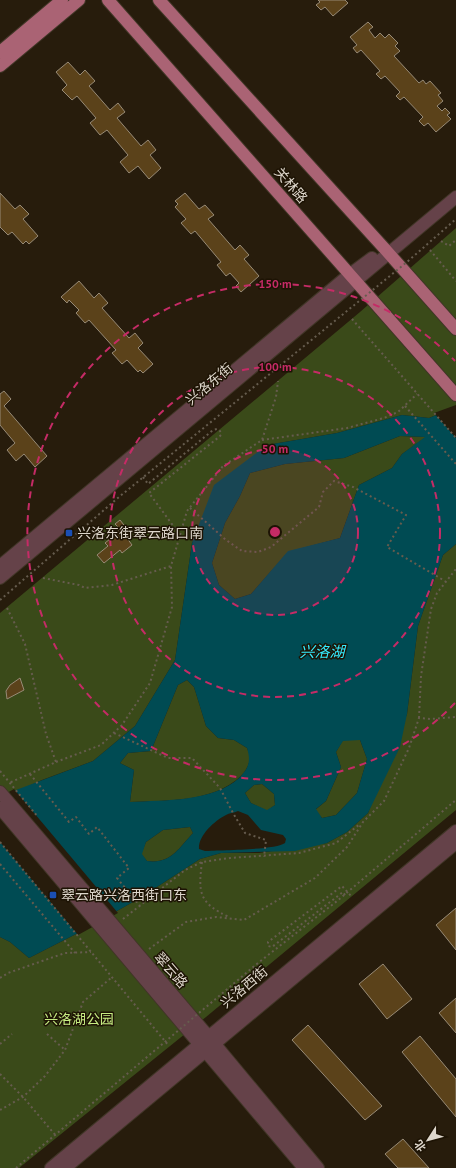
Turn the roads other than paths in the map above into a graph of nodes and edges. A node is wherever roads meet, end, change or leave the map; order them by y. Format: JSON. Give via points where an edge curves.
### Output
{"nodes":[{"id":1,"x":62,"y":0,"type":"edge"},
{"id":2,"x":79,"y":0,"type":"edge"},
{"id":3,"x":108,"y":0,"type":"edge"},
{"id":4,"x":159,"y":0,"type":"edge"},
{"id":5,"x":0,"y":52,"type":"edge"},
{"id":6,"x":0,"y":66,"type":"edge"},
{"id":7,"x":456,"y":188,"type":"edge"},
{"id":8,"x":456,"y":197,"type":"edge"},
{"id":9,"x":387,"y":250,"type":"junction"},
{"id":10,"x":352,"y":278,"type":"junction"},
{"id":11,"x":456,"y":329,"type":"edge"},
{"id":12,"x":454,"y":392,"type":"edge"},
{"id":13,"x":0,"y":566,"type":"edge"},
{"id":14,"x":0,"y":578,"type":"edge"},
{"id":15,"x":0,"y":792,"type":"edge"},
{"id":16,"x":0,"y":808,"type":"edge"},
{"id":17,"x":456,"y":831,"type":"edge"},
{"id":18,"x":456,"y":843,"type":"edge"},
{"id":19,"x":115,"y":927,"type":"junction"},
{"id":20,"x":206,"y":1044,"type":"junction"},
{"id":21,"x":51,"y":1168,"type":"edge"},
{"id":22,"x":65,"y":1168,"type":"edge"},
{"id":23,"x":304,"y":1168,"type":"edge"},
{"id":24,"x":318,"y":1168,"type":"edge"}],
"edges":[{"from":1,"to":5,"type":"main road"},
{"from":2,"to":6,"type":"main road"},
{"from":3,"to":10,"type":"main road","name":"关林路"},
{"from":4,"to":9,"type":"main road","name":"关林路"},
{"from":7,"to":9,"type":"street","name":"兴洛东街"},
{"from":8,"to":9,"type":"street","name":"兴洛东街"},
{"from":9,"to":10,"type":"street","name":"兴洛东街"},
{"from":9,"to":11,"type":"main road","name":"关林路"},
{"from":10,"to":12,"type":"main road","name":"关林路"},
{"from":10,"to":13,"type":"street","name":"兴洛东街"},
{"from":10,"to":14,"type":"street","name":"兴洛东街"},
{"from":15,"to":19,"type":"street","name":"翠云路"},
{"from":16,"to":19,"type":"street","name":"翠云路"},
{"from":17,"to":20,"type":"street","name":"兴洛西街"},
{"from":18,"to":20,"type":"street","name":"兴洛西街"},
{"from":19,"to":20,"type":"street","name":"翠云路"},
{"from":20,"to":21,"type":"street","name":"兴洛西街"},
{"from":20,"to":22,"type":"street","name":"兴洛西街"},
{"from":20,"to":23,"type":"street","name":"翠云路"},
{"from":20,"to":24,"type":"street","name":"翠云路"}]}
